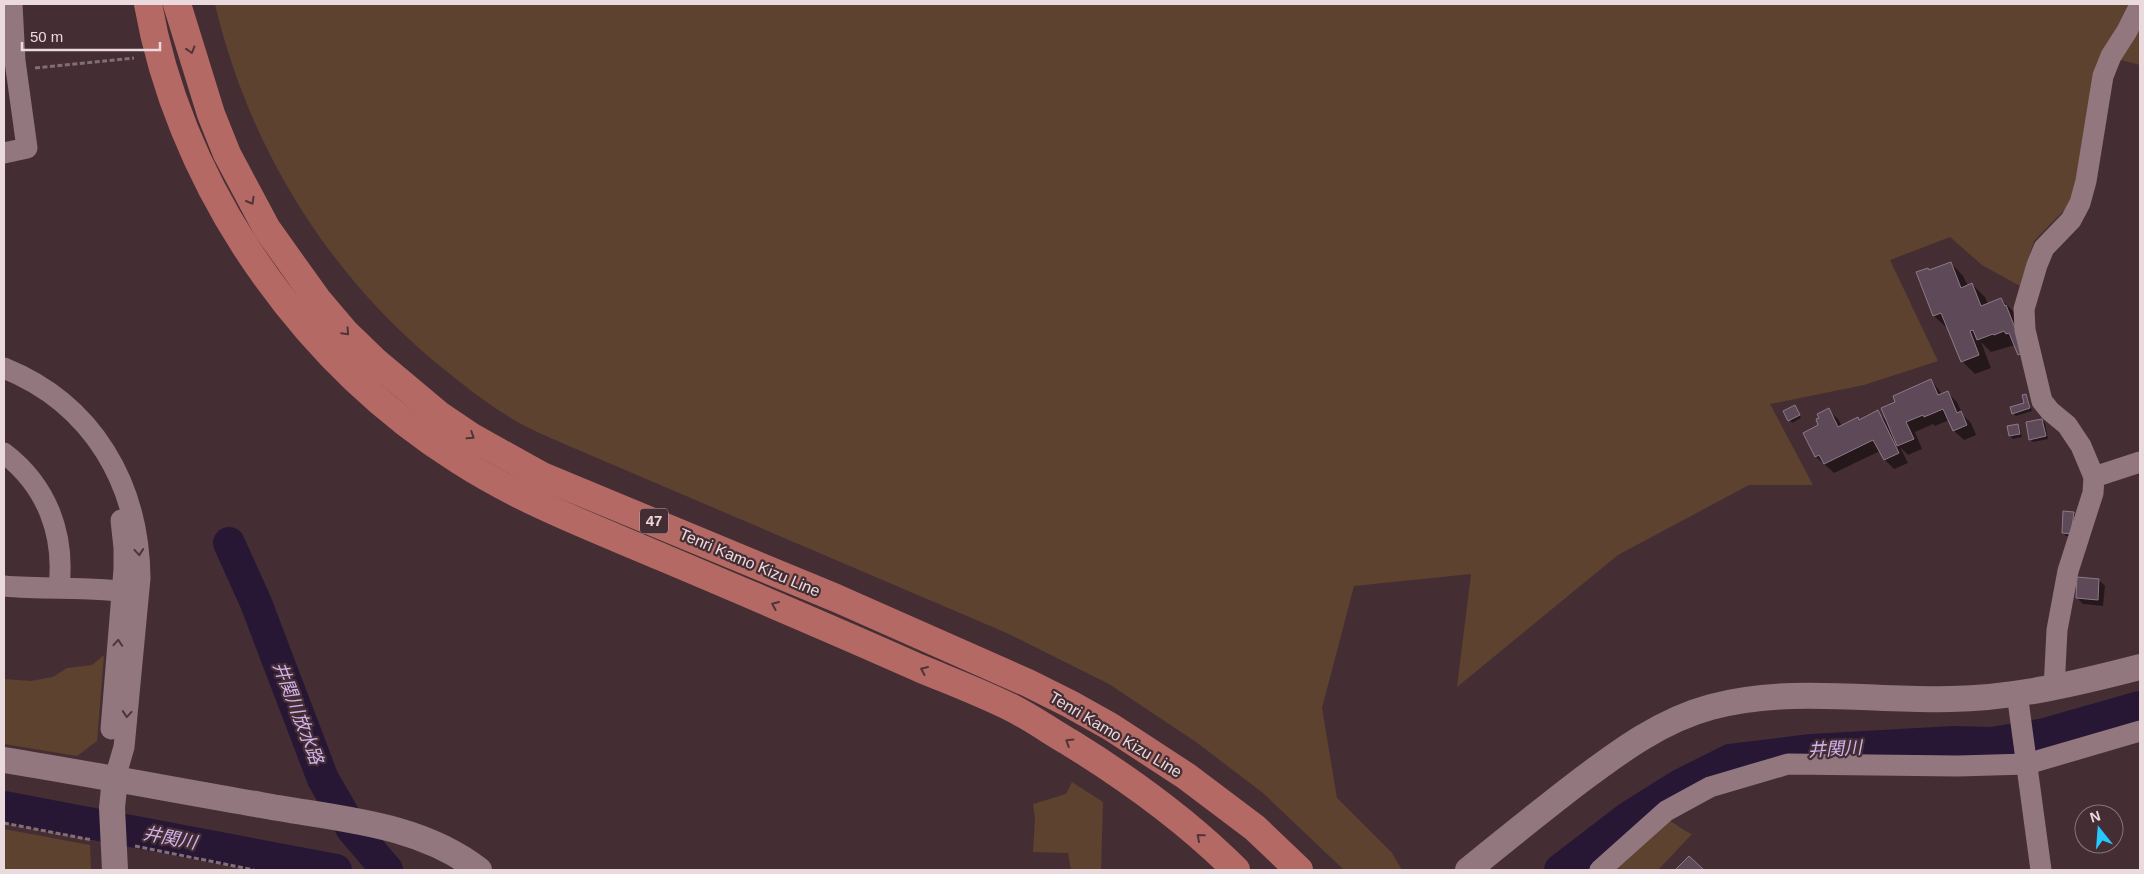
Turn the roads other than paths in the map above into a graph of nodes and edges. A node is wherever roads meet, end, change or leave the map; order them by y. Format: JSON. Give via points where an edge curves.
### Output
{"nodes":[{"id":1,"x":12,"y":4,"type":"edge"},
{"id":2,"x":148,"y":4,"type":"edge"},
{"id":3,"x":177,"y":4,"type":"edge"},
{"id":4,"x":2140,"y":5,"type":"edge"},
{"id":5,"x":12,"y":65,"type":"edge"},
{"id":6,"x":4,"y":153,"type":"edge"},
{"id":7,"x":4,"y":368,"type":"edge"},
{"id":8,"x":4,"y":377,"type":"edge"},
{"id":9,"x":4,"y":453,"type":"edge"},
{"id":10,"x":2140,"y":462,"type":"edge"},
{"id":11,"x":2094,"y":477,"type":"junction"},
{"id":12,"x":4,"y":586,"type":"edge"},
{"id":13,"x":59,"y":587,"type":"junction"},
{"id":14,"x":130,"y":592,"type":"junction"},
{"id":15,"x":2140,"y":667,"type":"edge"},
{"id":16,"x":2054,"y":689,"type":"junction"},
{"id":17,"x":2019,"y":702,"type":"junction"},
{"id":18,"x":2140,"y":731,"type":"edge"},
{"id":19,"x":4,"y":760,"type":"edge"},
{"id":20,"x":2028,"y":764,"type":"junction"},
{"id":21,"x":115,"y":778,"type":"junction"},
{"id":22,"x":115,"y":870,"type":"edge"},
{"id":23,"x":479,"y":870,"type":"edge"},
{"id":24,"x":1236,"y":870,"type":"edge"},
{"id":25,"x":1299,"y":870,"type":"edge"},
{"id":26,"x":1468,"y":870,"type":"edge"},
{"id":27,"x":1600,"y":870,"type":"edge"},
{"id":28,"x":2040,"y":870,"type":"edge"}],
"edges":[{"from":1,"to":5,"type":"street"},
{"from":24,"to":2,"type":"main road","name":"Tenri Kamo Kizu Line","number":"47","one_way":true,"via":[[1136,786],[1012,708],[535,503],[458,460],[394,414],[334,360],[307,330],[236,232],[182,123],[155,44]]},
{"from":3,"to":25,"type":"main road","name":"Tenri Kamo Kizu Line","number":"47","one_way":true,"via":[[214,122],[267,229],[317,300],[345,332],[438,414],[542,476],[844,602],[1070,704],[1200,786],[1255,828]]},
{"from":4,"to":11,"type":"street","via":[[2103,76],[2080,203],[2071,220],[2044,248],[2024,309],[2025,330],[2042,401],[2067,425],[2081,446]]},
{"from":5,"to":6,"type":"street","via":[[27,148]]},
{"from":7,"to":14,"type":"street","one_way":true,"via":[[34,383],[66,406],[88,428],[112,461],[126,490],[137,529],[140,554]]},
{"from":8,"to":14,"type":"street","via":[[59,412],[75,428],[101,465],[122,526]]},
{"from":9,"to":13,"type":"street","via":[[37,486],[54,518],[61,554]]},
{"from":10,"to":11,"type":"street"},
{"from":11,"to":16,"type":"street","via":[[2093,493],[2068,571],[2057,630]]},
{"from":12,"to":13,"type":"street"},
{"from":13,"to":14,"type":"street"},
{"from":14,"to":21,"type":"street","via":[[110,746]]},
{"from":15,"to":16,"type":"street"},
{"from":16,"to":17,"type":"street"},
{"from":17,"to":20,"type":"street"},
{"from":17,"to":26,"type":"street","via":[[1800,696],[1756,698],[1710,707],[1670,722],[1621,750]]},
{"from":18,"to":20,"type":"street"},
{"from":19,"to":21,"type":"street"},
{"from":20,"to":27,"type":"street","via":[[1788,764],[1710,787],[1673,807]]},
{"from":20,"to":28,"type":"street"},
{"from":21,"to":22,"type":"street","via":[[112,808]]},
{"from":21,"to":23,"type":"street","via":[[363,821],[442,848]]}]}
